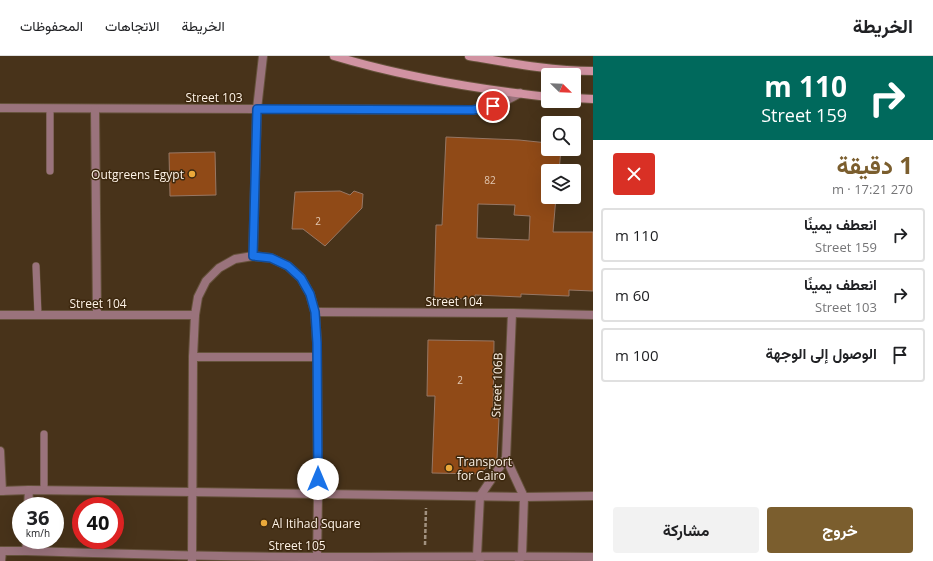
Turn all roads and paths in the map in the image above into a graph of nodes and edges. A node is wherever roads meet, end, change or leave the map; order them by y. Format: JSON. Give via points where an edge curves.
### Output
{"nodes":[{"id":1,"x":263,"y":56,"type":"edge"},
{"id":2,"x":334,"y":56,"type":"edge"},
{"id":3,"x":469,"y":56,"type":"edge"},
{"id":4,"x":593,"y":71,"type":"edge"},
{"id":5,"x":520,"y":94,"type":"junction"},
{"id":6,"x":541,"y":96,"type":"edge"},
{"id":7,"x":581,"y":98,"type":"edge"},
{"id":8,"x":593,"y":99,"type":"edge"},
{"id":9,"x":0,"y":108,"type":"edge"},
{"id":10,"x":50,"y":109,"type":"junction"},
{"id":11,"x":95,"y":109,"type":"junction"},
{"id":12,"x":257,"y":109,"type":"junction"},
{"id":13,"x":50,"y":171,"type":"dead end"},
{"id":14,"x":253,"y":256,"type":"junction"},
{"id":15,"x":36,"y":266,"type":"dead end"},
{"id":16,"x":315,"y":312,"type":"junction"},
{"id":17,"x":512,"y":313,"type":"junction"},
{"id":18,"x":0,"y":315,"type":"edge"},
{"id":19,"x":38,"y":315,"type":"junction"},
{"id":20,"x":97,"y":315,"type":"junction"},
{"id":21,"x":195,"y":315,"type":"junction"},
{"id":22,"x":593,"y":315,"type":"edge"},
{"id":23,"x":193,"y":357,"type":"junction"},
{"id":24,"x":317,"y":357,"type":"junction"},
{"id":25,"x":44,"y":434,"type":"dead end"},
{"id":26,"x":0,"y":451,"type":"edge"},
{"id":27,"x":506,"y":458,"type":"junction"},
{"id":28,"x":29,"y":490,"type":"junction"},
{"id":29,"x":44,"y":490,"type":"junction"},
{"id":30,"x":1,"y":491,"type":"edge"},
{"id":31,"x":192,"y":492,"type":"junction"},
{"id":32,"x":318,"y":494,"type":"junction"},
{"id":33,"x":427,"y":495,"type":"junction"},
{"id":34,"x":480,"y":496,"type":"junction"},
{"id":35,"x":593,"y":496,"type":"edge"},
{"id":36,"x":29,"y":497,"type":"edge"},
{"id":37,"x":524,"y":497,"type":"junction"},
{"id":38,"x":1,"y":551,"type":"edge"},
{"id":39,"x":26,"y":551,"type":"joint"},
{"id":40,"x":424,"y":556,"type":"junction"},
{"id":41,"x":593,"y":557,"type":"edge"},
{"id":42,"x":192,"y":558,"type":"edge"},
{"id":43,"x":479,"y":558,"type":"edge"},
{"id":44,"x":521,"y":558,"type":"edge"},
{"id":45,"x":317,"y":559,"type":"edge"},
{"id":46,"x":1,"y":561,"type":"edge"}],
"edges":[{"from":1,"to":12,"type":"street"},
{"from":2,"to":5,"type":"main road","via":[[409,75]]},
{"from":3,"to":4,"type":"main road","via":[[550,68]]},
{"from":5,"to":6,"type":"main road"},
{"from":5,"to":12,"type":"street","name":"Street 103","via":[[493,106],[473,110]]},
{"from":7,"to":8,"type":"main road"},
{"from":9,"to":10,"type":"street","name":"Street 103"},
{"from":10,"to":11,"type":"street","name":"Street 103"},
{"from":10,"to":13,"type":"lane"},
{"from":11,"to":12,"type":"street","name":"Street 103"},
{"from":11,"to":20,"type":"street"},
{"from":12,"to":14,"type":"street"},
{"from":14,"to":16,"type":"street","via":[[271,258],[288,266],[301,278],[310,294]]},
{"from":14,"to":21,"type":"street","via":[[235,259],[219,268],[206,281],[198,297]]},
{"from":15,"to":19,"type":"lane"},
{"from":16,"to":17,"type":"street","name":"Street 104"},
{"from":16,"to":24,"type":"street"},
{"from":17,"to":22,"type":"street","name":"Street 104"},
{"from":17,"to":27,"type":"street","name":"Street 106B"},
{"from":18,"to":19,"type":"street","name":"Street 104"},
{"from":19,"to":20,"type":"street","name":"Street 104"},
{"from":20,"to":21,"type":"street","name":"Street 104"},
{"from":21,"to":23,"type":"street"},
{"from":23,"to":24,"type":"street"},
{"from":23,"to":31,"type":"street"},
{"from":24,"to":32,"type":"street"},
{"from":25,"to":29,"type":"lane"},
{"from":26,"to":30,"type":"street"},
{"from":27,"to":34,"type":"street"},
{"from":27,"to":37,"type":"street","name":"Street 106B"},
{"from":28,"to":29,"type":"street"},
{"from":28,"to":30,"type":"street"},
{"from":28,"to":36,"type":"street"},
{"from":29,"to":31,"type":"street"},
{"from":31,"to":32,"type":"street"},
{"from":31,"to":42,"type":"street"},
{"from":32,"to":33,"type":"street"},
{"from":32,"to":45,"type":"street"},
{"from":33,"to":34,"type":"street"},
{"from":33,"to":40,"type":"path"},
{"from":34,"to":37,"type":"street"},
{"from":34,"to":43,"type":"street"},
{"from":35,"to":37,"type":"street"},
{"from":37,"to":44,"type":"street"},
{"from":38,"to":39,"type":"street","name":"Street 105"},
{"from":38,"to":46,"type":"street"},
{"from":39,"to":42,"type":"street","name":"Street 105"},
{"from":40,"to":43,"type":"street","name":"Street 105"},
{"from":40,"to":45,"type":"street","name":"Street 105"},
{"from":41,"to":44,"type":"street","name":"Street 105"},
{"from":42,"to":45,"type":"street","name":"Street 105"},
{"from":43,"to":44,"type":"street","name":"Street 105"}]}
